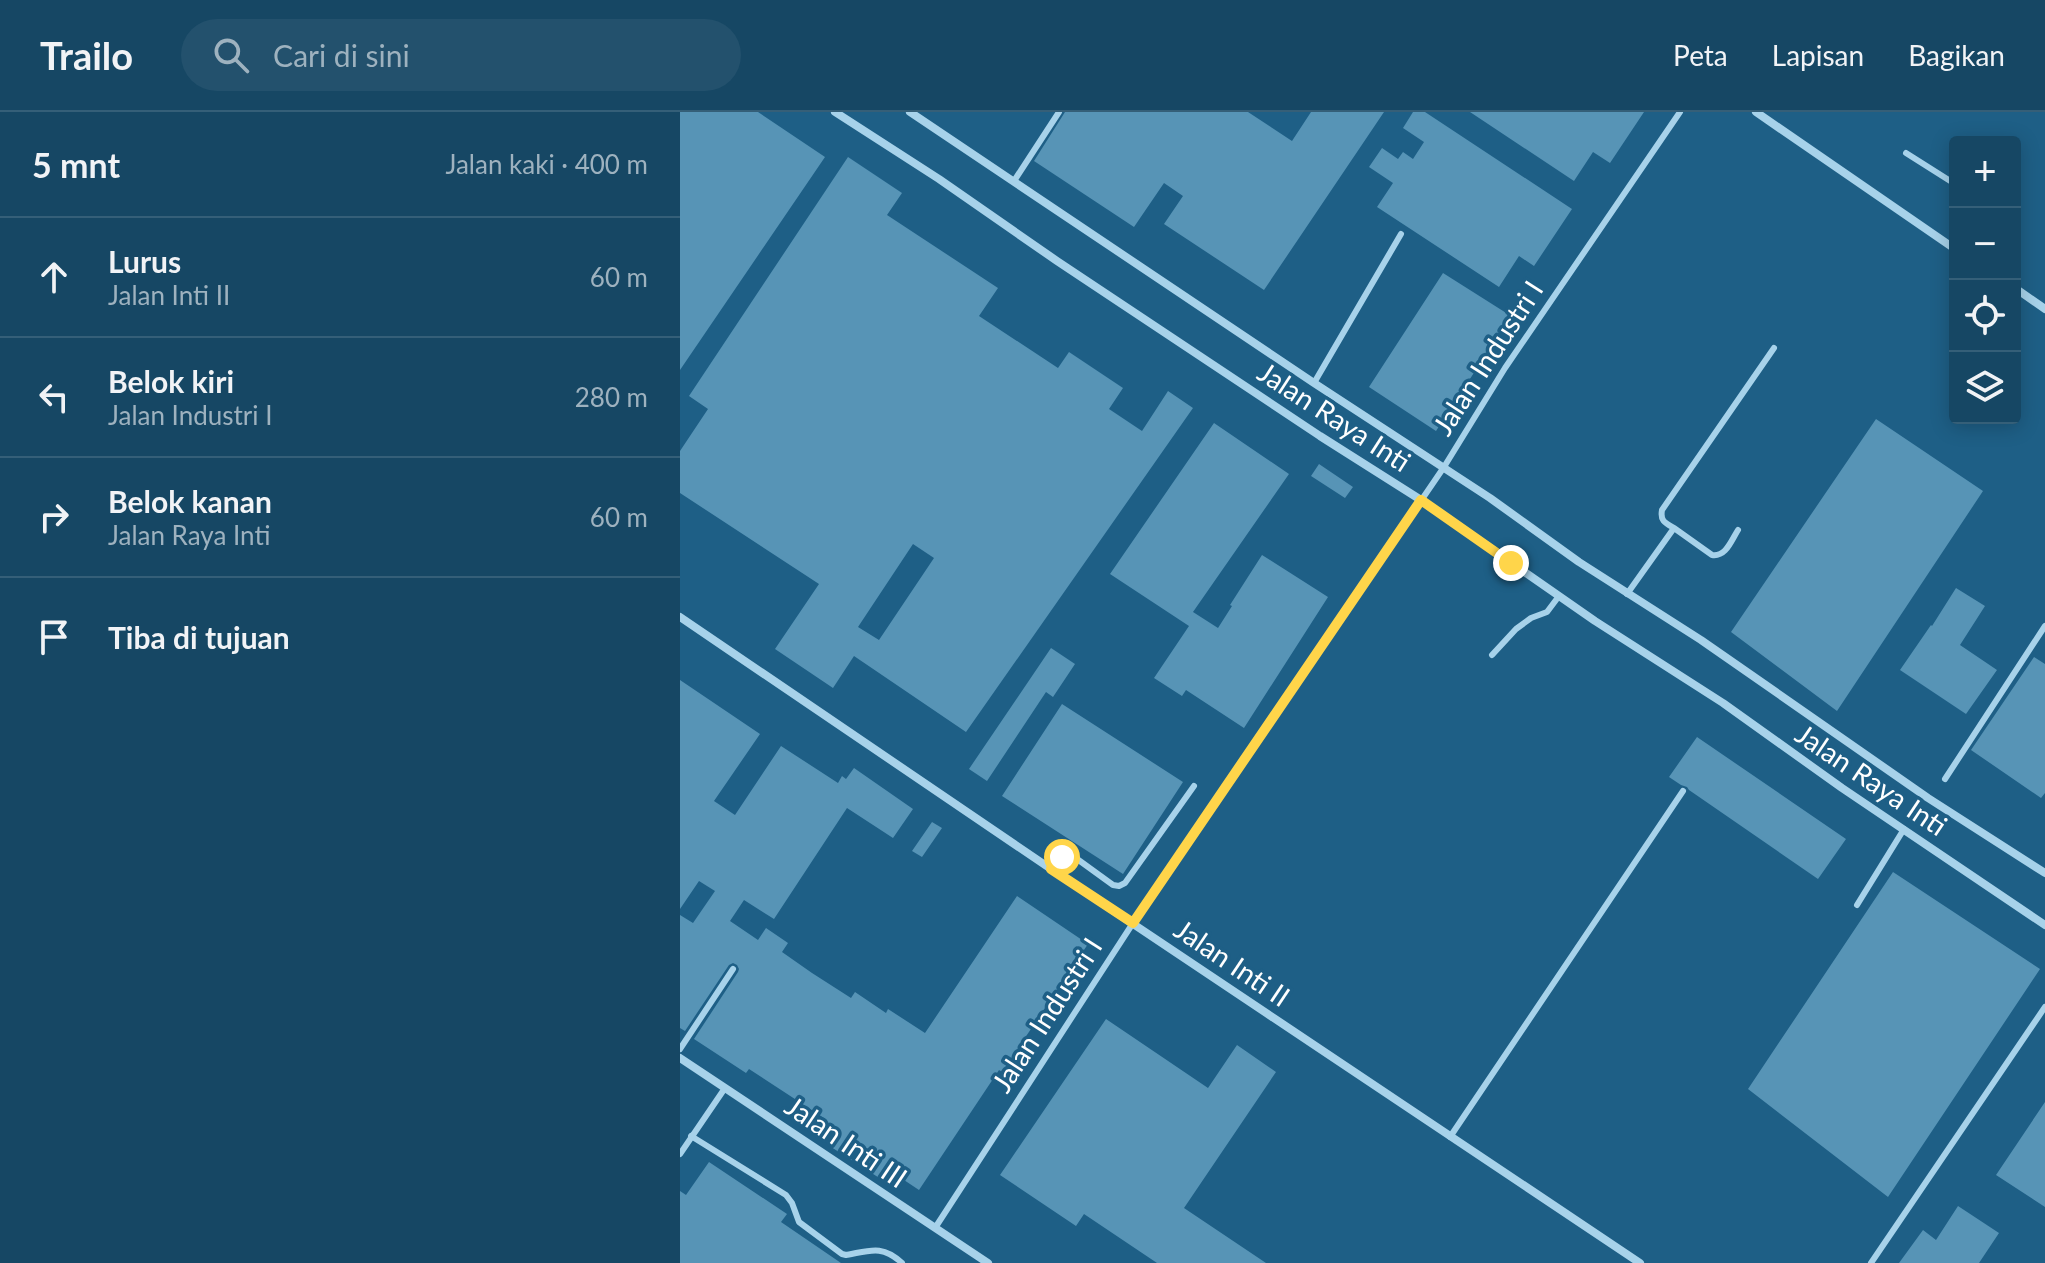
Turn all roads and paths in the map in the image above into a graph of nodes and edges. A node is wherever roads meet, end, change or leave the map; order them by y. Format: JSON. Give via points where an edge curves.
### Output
{"nodes":[{"id":1,"x":835,"y":112,"type":"edge"},
{"id":2,"x":910,"y":112,"type":"edge"},
{"id":3,"x":1059,"y":112,"type":"edge"},
{"id":4,"x":1680,"y":112,"type":"edge"},
{"id":5,"x":1756,"y":112,"type":"edge"},
{"id":6,"x":1906,"y":153,"type":"dead end"},
{"id":7,"x":1949,"y":180,"type":"edge"},
{"id":8,"x":1014,"y":181,"type":"junction"},
{"id":9,"x":1401,"y":234,"type":"dead end"},
{"id":10,"x":1949,"y":245,"type":"edge"},
{"id":11,"x":2021,"y":292,"type":"edge"},
{"id":12,"x":2045,"y":309,"type":"edge"},
{"id":13,"x":1774,"y":348,"type":"dead end"},
{"id":14,"x":1314,"y":383,"type":"junction"},
{"id":15,"x":1444,"y":467,"type":"junction"},
{"id":16,"x":1421,"y":500,"type":"junction"},
{"id":17,"x":1674,"y":528,"type":"junction"},
{"id":18,"x":1738,"y":530,"type":"dead end"},
{"id":19,"x":1627,"y":594,"type":"junction"},
{"id":20,"x":1559,"y":596,"type":"junction"},
{"id":21,"x":680,"y":617,"type":"edge"},
{"id":22,"x":2045,"y":626,"type":"edge"},
{"id":23,"x":1492,"y":655,"type":"dead end"},
{"id":24,"x":1945,"y":779,"type":"dead end"},
{"id":25,"x":1194,"y":786,"type":"dead end"},
{"id":26,"x":1683,"y":791,"type":"dead end"},
{"id":27,"x":1904,"y":829,"type":"junction"},
{"id":28,"x":1051,"y":869,"type":"junction"},
{"id":29,"x":2045,"y":873,"type":"edge"},
{"id":30,"x":1857,"y":905,"type":"dead end"},
{"id":31,"x":1133,"y":923,"type":"junction"},
{"id":32,"x":2045,"y":925,"type":"edge"},
{"id":33,"x":733,"y":969,"type":"dead end"},
{"id":34,"x":2045,"y":1007,"type":"edge"},
{"id":35,"x":680,"y":1049,"type":"edge"},
{"id":36,"x":680,"y":1058,"type":"edge"},
{"id":37,"x":725,"y":1088,"type":"junction"},
{"id":38,"x":691,"y":1136,"type":"junction"},
{"id":39,"x":1450,"y":1137,"type":"junction"},
{"id":40,"x":680,"y":1154,"type":"edge"},
{"id":41,"x":935,"y":1228,"type":"junction"},
{"id":42,"x":902,"y":1263,"type":"edge"},
{"id":43,"x":988,"y":1263,"type":"edge"},
{"id":44,"x":1640,"y":1263,"type":"edge"},
{"id":45,"x":1871,"y":1263,"type":"edge"}],
"edges":[{"from":1,"to":16,"type":"street","name":"Jalan Raya Inti"},
{"from":2,"to":8,"type":"street","name":"Jalan Raya Inti"},
{"from":3,"to":8,"type":"lane"},
{"from":4,"to":15,"type":"lane","name":"Jalan Industri I","via":[[1505,368]]},
{"from":5,"to":10,"type":"street"},
{"from":6,"to":7,"type":"lane"},
{"from":8,"to":14,"type":"street","name":"Jalan Raya Inti"},
{"from":9,"to":14,"type":"lane"},
{"from":11,"to":12,"type":"street"},
{"from":13,"to":17,"type":"lane","via":[[1662,510],[1664,523]]},
{"from":14,"to":15,"type":"street","name":"Jalan Raya Inti"},
{"from":15,"to":16,"type":"lane","name":"Jalan Industri I"},
{"from":15,"to":19,"type":"street","name":"Jalan Raya Inti"},
{"from":16,"to":20,"type":"street","name":"Jalan Raya Inti"},
{"from":16,"to":31,"type":"lane","name":"Jalan Industri I"},
{"from":17,"to":18,"type":"lane","via":[[1717,556]]},
{"from":17,"to":19,"type":"lane"},
{"from":19,"to":29,"type":"street","name":"Jalan Raya Inti"},
{"from":20,"to":23,"type":"lane","via":[[1547,612],[1516,629]]},
{"from":20,"to":27,"type":"street","name":"Jalan Raya Inti"},
{"from":21,"to":28,"type":"street","name":"Jalan Inti II"},
{"from":22,"to":24,"type":"lane"},
{"from":25,"to":28,"type":"lane","via":[[1125,883],[1113,885],[1073,856],[1062,857]]},
{"from":26,"to":39,"type":"lane"},
{"from":27,"to":30,"type":"lane"},
{"from":27,"to":32,"type":"street","name":"Jalan Raya Inti"},
{"from":28,"to":31,"type":"street","name":"Jalan Inti II"},
{"from":31,"to":39,"type":"street","name":"Jalan Inti II"},
{"from":31,"to":41,"type":"lane","name":"Jalan Industri I"},
{"from":33,"to":35,"type":"lane"},
{"from":34,"to":45,"type":"lane"},
{"from":36,"to":37,"type":"street","name":"Jalan Inti III"},
{"from":37,"to":38,"type":"lane"},
{"from":37,"to":41,"type":"street","name":"Jalan Inti III"},
{"from":38,"to":40,"type":"lane"},
{"from":38,"to":42,"type":"lane","via":[[786,1195],[799,1222],[842,1254],[878,1250]]},
{"from":39,"to":44,"type":"street","name":"Jalan Inti II"},
{"from":41,"to":43,"type":"street","name":"Jalan Inti III"}]}
